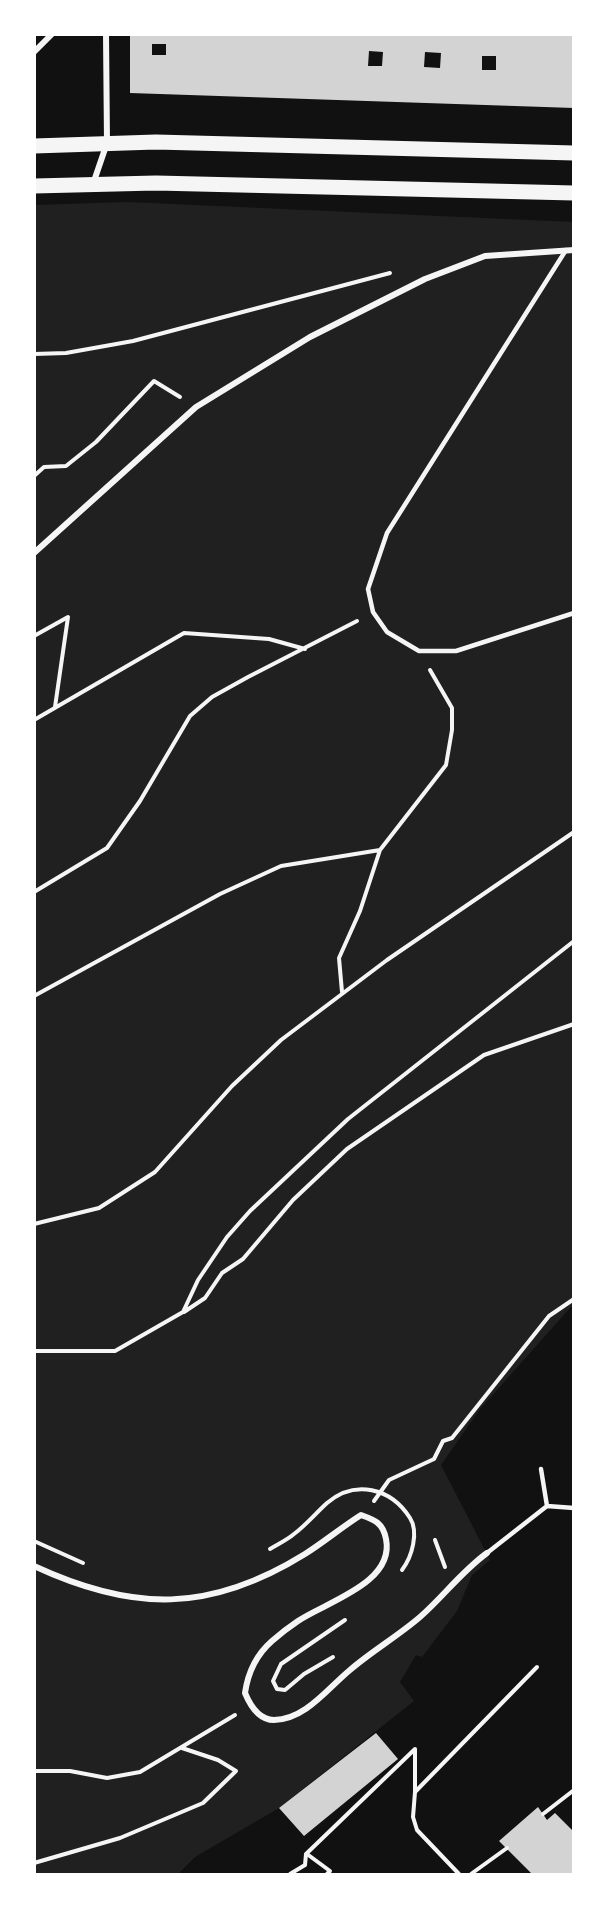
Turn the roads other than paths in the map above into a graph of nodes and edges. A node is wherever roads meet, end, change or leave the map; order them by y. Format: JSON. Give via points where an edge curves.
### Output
{"nodes":[{"id":1,"x":52,"y":34,"type":"edge"},
{"id":2,"x":106,"y":34,"type":"edge"},
{"id":3,"x":34,"y":52,"type":"edge"},
{"id":4,"x":107,"y":143,"type":"junction"},
{"id":5,"x":34,"y":146,"type":"edge"},
{"id":6,"x":573,"y":153,"type":"edge"},
{"id":7,"x":93,"y":184,"type":"junction"},
{"id":8,"x":34,"y":186,"type":"edge"},
{"id":9,"x":573,"y":193,"type":"edge"},
{"id":10,"x":570,"y":250,"type":"edge"},
{"id":11,"x":34,"y":553,"type":"edge"},
{"id":12,"x":573,"y":613,"type":"edge"},
{"id":13,"x":541,"y":1469,"type":"dead end"},
{"id":14,"x":547,"y":1506,"type":"junction"},
{"id":15,"x":573,"y":1508,"type":"edge"},
{"id":16,"x":487,"y":1553,"type":"joint"},
{"id":17,"x":34,"y":1566,"type":"edge"}],
"edges":[{"from":1,"to":3,"type":"street"},
{"from":2,"to":4,"type":"street"},
{"from":4,"to":5,"type":"main road"},
{"from":4,"to":6,"type":"main road"},
{"from":4,"to":7,"type":"street"},
{"from":7,"to":8,"type":"main road"},
{"from":7,"to":9,"type":"main road"},
{"from":10,"to":11,"type":"street","via":[[485,256],[426,279],[310,337],[196,407]]},
{"from":10,"to":12,"type":"lane","via":[[387,533],[368,588],[373,612],[387,632],[419,651],[456,651]]},
{"from":13,"to":14,"type":"lane"},
{"from":14,"to":15,"type":"lane"},
{"from":14,"to":16,"type":"lane"},
{"from":16,"to":17,"type":"street","via":[[420,1617],[302,1710],[272,1720],[261,1717],[245,1693],[257,1657],[298,1620],[362,1586],[383,1564],[388,1548],[378,1521],[362,1515],[305,1554],[217,1595],[172,1601],[130,1599],[89,1589]]}]}
